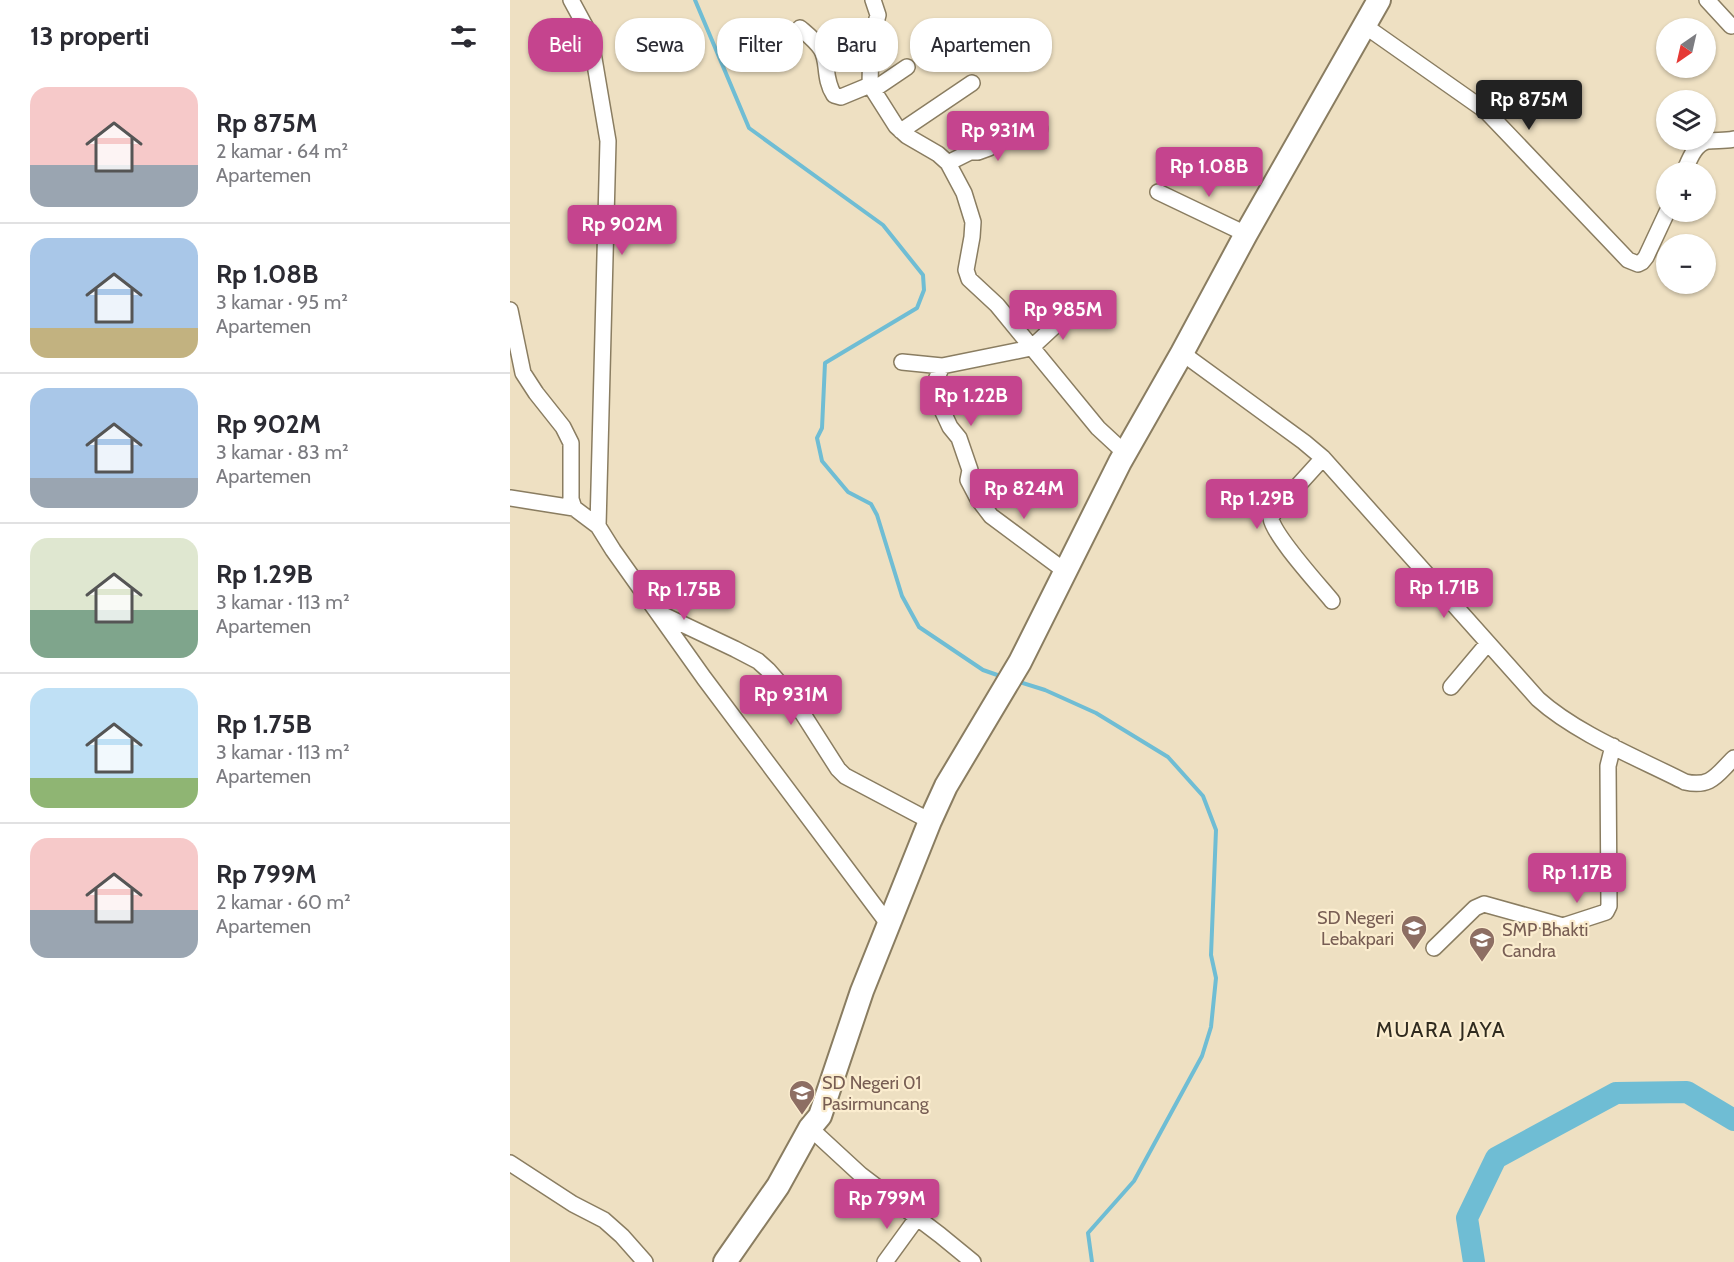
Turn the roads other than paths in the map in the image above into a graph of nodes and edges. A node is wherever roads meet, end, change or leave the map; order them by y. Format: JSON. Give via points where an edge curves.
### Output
{"nodes":[{"id":1,"x":571,"y":0,"type":"edge"},
{"id":2,"x":873,"y":0,"type":"edge"},
{"id":3,"x":1379,"y":0,"type":"edge"},
{"id":4,"x":1707,"y":0,"type":"edge"},
{"id":5,"x":1365,"y":26,"type":"junction"},
{"id":6,"x":1731,"y":26,"type":"dead end"},
{"id":7,"x":803,"y":31,"type":"edge"},
{"id":8,"x":907,"y":67,"type":"dead end"},
{"id":9,"x":972,"y":83,"type":"dead end"},
{"id":10,"x":871,"y":88,"type":"junction"},
{"id":11,"x":1040,"y":129,"type":"dead end"},
{"id":12,"x":901,"y":131,"type":"junction"},
{"id":13,"x":1734,"y":139,"type":"edge"},
{"id":14,"x":1689,"y":162,"type":"edge"},
{"id":15,"x":948,"y":163,"type":"junction"},
{"id":16,"x":1158,"y":192,"type":"dead end"},
{"id":17,"x":1662,"y":222,"type":"edge"},
{"id":18,"x":1246,"y":234,"type":"junction"},
{"id":19,"x":510,"y":310,"type":"edge"},
{"id":20,"x":1072,"y":310,"type":"dead end"},
{"id":21,"x":1031,"y":348,"type":"junction"},
{"id":22,"x":1182,"y":353,"type":"junction"},
{"id":23,"x":902,"y":362,"type":"dead end"},
{"id":24,"x":942,"y":366,"type":"junction"},
{"id":25,"x":1125,"y":453,"type":"junction"},
{"id":26,"x":1323,"y":458,"type":"junction"},
{"id":27,"x":510,"y":498,"type":"edge"},
{"id":28,"x":574,"y":508,"type":"junction"},
{"id":29,"x":598,"y":526,"type":"junction"},
{"id":30,"x":1065,"y":571,"type":"junction"},
{"id":31,"x":1332,"y":601,"type":"dead end"},
{"id":32,"x":657,"y":612,"type":"junction"},
{"id":33,"x":1488,"y":644,"type":"junction"},
{"id":34,"x":1451,"y":687,"type":"dead end"},
{"id":35,"x":1613,"y":746,"type":"junction"},
{"id":36,"x":1734,"y":758,"type":"edge"},
{"id":37,"x":930,"y":821,"type":"junction"},
{"id":38,"x":889,"y":925,"type":"junction"},
{"id":39,"x":1434,"y":948,"type":"dead end"},
{"id":40,"x":810,"y":1128,"type":"junction"},
{"id":41,"x":510,"y":1163,"type":"edge"},
{"id":42,"x":917,"y":1218,"type":"junction"},
{"id":43,"x":645,"y":1262,"type":"edge"},
{"id":44,"x":725,"y":1262,"type":"edge"},
{"id":45,"x":885,"y":1262,"type":"edge"},
{"id":46,"x":973,"y":1262,"type":"edge"}],
"edges":[{"from":1,"to":29,"type":"street","via":[[590,35],[608,141]]},
{"from":2,"to":10,"type":"street","via":[[878,15],[871,41]]},
{"from":3,"to":5,"type":"highway"},
{"from":4,"to":6,"type":"street"},
{"from":5,"to":17,"type":"street","via":[[1486,111],[1628,260],[1642,262]]},
{"from":5,"to":18,"type":"highway"},
{"from":7,"to":10,"type":"street","via":[[821,48],[827,83],[834,95],[841,98]]},
{"from":8,"to":10,"type":"street"},
{"from":9,"to":12,"type":"street"},
{"from":10,"to":12,"type":"street"},
{"from":11,"to":15,"type":"street","via":[[1015,129],[988,148]]},
{"from":12,"to":15,"type":"street"},
{"from":13,"to":14,"type":"street","via":[[1701,144]]},
{"from":15,"to":21,"type":"street","via":[[964,193],[973,222],[966,270],[969,279],[997,305]]},
{"from":16,"to":18,"type":"street"},
{"from":18,"to":22,"type":"highway"},
{"from":19,"to":28,"type":"street","via":[[523,373],[571,443]]},
{"from":20,"to":21,"type":"street"},
{"from":21,"to":24,"type":"street"},
{"from":21,"to":25,"type":"street","via":[[1098,428]]},
{"from":22,"to":25,"type":"highway"},
{"from":22,"to":26,"type":"street"},
{"from":23,"to":24,"type":"street"},
{"from":24,"to":30,"type":"street","via":[[936,380],[936,398],[959,438],[970,471],[968,480],[978,499],[991,516]]},
{"from":25,"to":30,"type":"highway"},
{"from":26,"to":31,"type":"street","via":[[1271,518],[1275,529]]},
{"from":26,"to":33,"type":"street"},
{"from":27,"to":28,"type":"street"},
{"from":28,"to":29,"type":"street"},
{"from":29,"to":32,"type":"street"},
{"from":30,"to":37,"type":"highway","via":[[1020,662],[946,786]]},
{"from":32,"to":37,"type":"street","via":[[758,661],[790,695],[845,776]]},
{"from":32,"to":38,"type":"street"},
{"from":33,"to":34,"type":"street"},
{"from":33,"to":35,"type":"street","via":[[1547,708]]},
{"from":35,"to":36,"type":"street","via":[[1694,784],[1710,781]]},
{"from":35,"to":39,"type":"street","via":[[1608,766],[1606,912],[1563,926],[1484,904]]},
{"from":37,"to":38,"type":"highway"},
{"from":38,"to":40,"type":"highway","via":[[820,1116]]},
{"from":40,"to":42,"type":"street","via":[[861,1175]]},
{"from":40,"to":44,"type":"highway","via":[[778,1186]]},
{"from":41,"to":43,"type":"street","via":[[604,1220]]},
{"from":42,"to":45,"type":"street"},
{"from":42,"to":46,"type":"street"}]}
